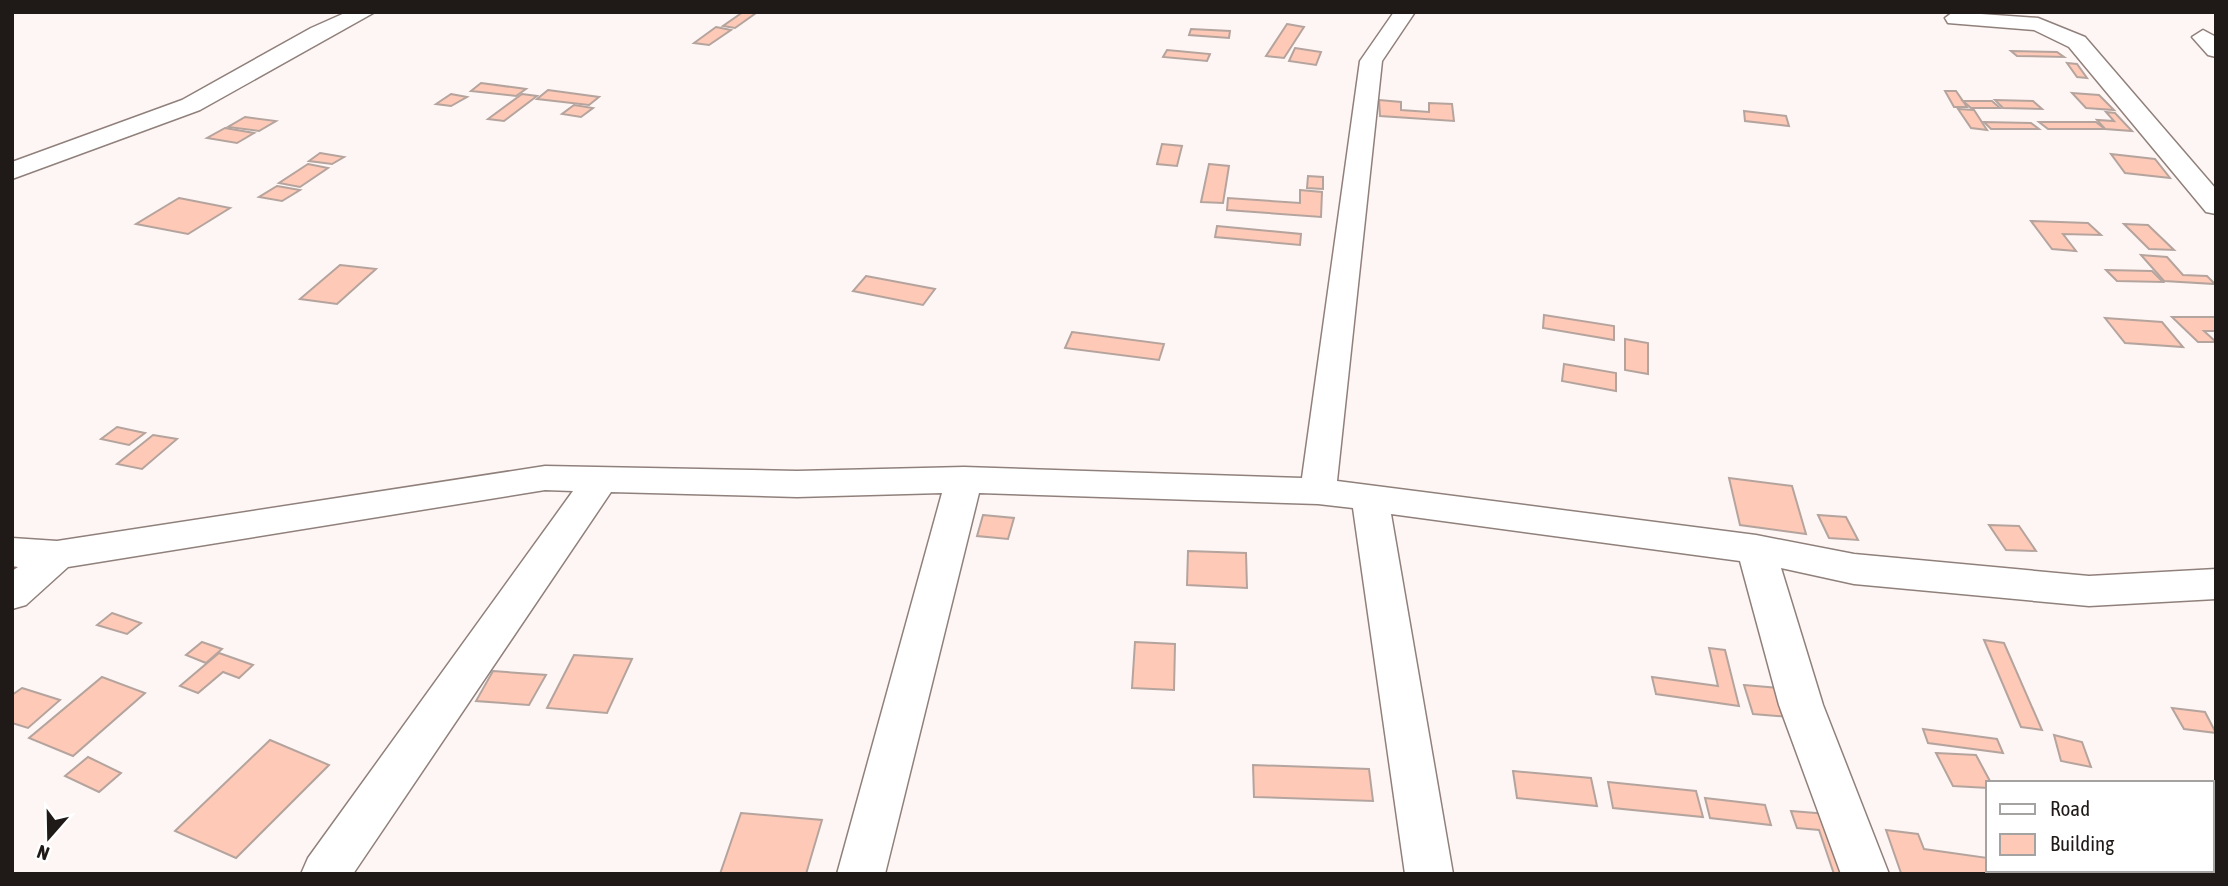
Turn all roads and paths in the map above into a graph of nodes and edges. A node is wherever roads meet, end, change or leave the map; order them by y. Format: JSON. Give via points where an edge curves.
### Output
{"nodes":[{"id":1,"x":365,"y":12,"type":"edge"},
{"id":2,"x":1405,"y":12,"type":"edge"},
{"id":3,"x":1956,"y":18,"type":"dead end"},
{"id":4,"x":12,"y":171,"type":"edge"},
{"id":5,"x":2216,"y":206,"type":"edge"},
{"id":6,"x":601,"y":479,"type":"junction"},
{"id":7,"x":964,"y":480,"type":"junction"},
{"id":8,"x":1318,"y":491,"type":"junction"},
{"id":9,"x":1370,"y":499,"type":"junction"},
{"id":10,"x":1756,"y":549,"type":"junction"},
{"id":11,"x":12,"y":552,"type":"edge"},
{"id":12,"x":57,"y":555,"type":"junction"},
{"id":13,"x":2215,"y":586,"type":"edge"},
{"id":14,"x":12,"y":594,"type":"edge"},
{"id":15,"x":325,"y":874,"type":"edge"},
{"id":16,"x":861,"y":874,"type":"edge"},
{"id":17,"x":1429,"y":874,"type":"edge"},
{"id":18,"x":1865,"y":874,"type":"edge"}],
"edges":[{"from":1,"to":4,"type":"street","via":[[191,105]]},
{"from":2,"to":8,"type":"street","via":[[1371,61]]},
{"from":3,"to":5,"type":"street","via":[[2038,24],[2077,42]]},
{"from":6,"to":7,"type":"street","via":[[797,484]]},
{"from":6,"to":12,"type":"street","via":[[545,478]]},
{"from":6,"to":15,"type":"street"},
{"from":7,"to":8,"type":"street"},
{"from":7,"to":16,"type":"street"},
{"from":8,"to":9,"type":"street"},
{"from":9,"to":10,"type":"street"},
{"from":9,"to":17,"type":"street"},
{"from":10,"to":13,"type":"street","via":[[1853,569],[2090,591]]},
{"from":10,"to":18,"type":"street","via":[[1801,705]]},
{"from":11,"to":12,"type":"street"},
{"from":12,"to":14,"type":"street"}]}
